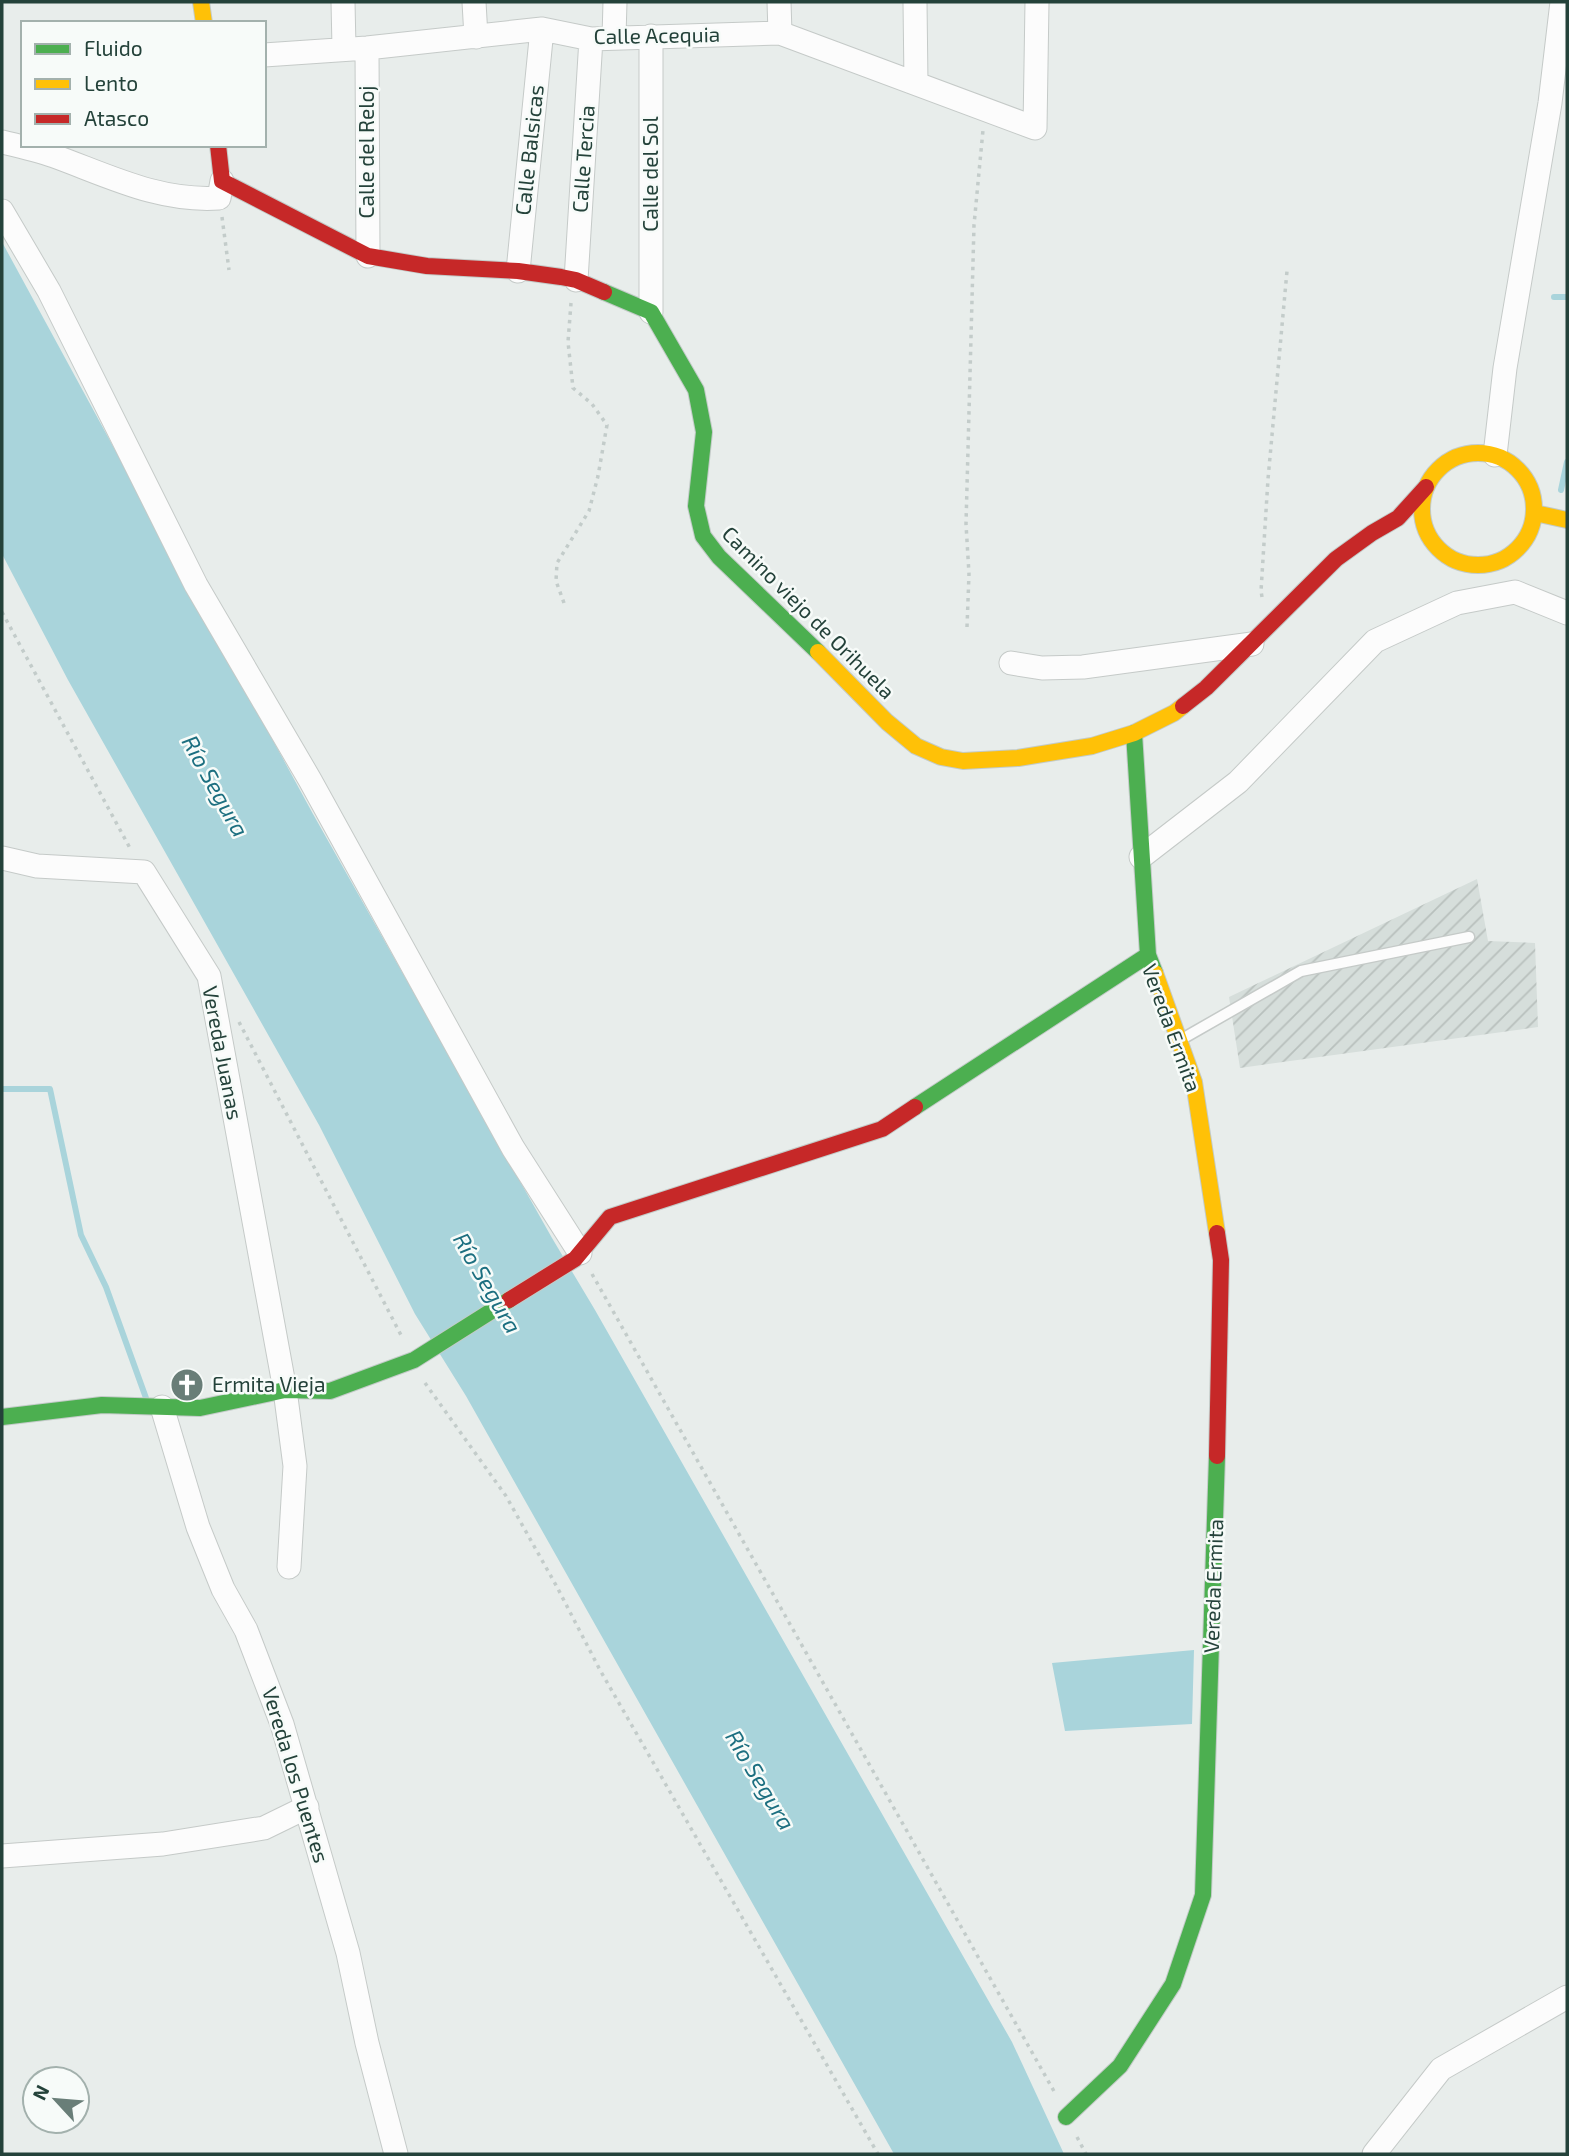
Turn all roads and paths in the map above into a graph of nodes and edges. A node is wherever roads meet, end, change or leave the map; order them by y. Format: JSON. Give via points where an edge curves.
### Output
{"nodes":[{"id":1,"x":201,"y":2,"type":"edge"},
{"id":2,"x":343,"y":2,"type":"edge"},
{"id":3,"x":474,"y":2,"type":"edge"},
{"id":4,"x":615,"y":2,"type":"edge"},
{"id":5,"x":779,"y":2,"type":"edge"},
{"id":6,"x":915,"y":2,"type":"edge"},
{"id":7,"x":1037,"y":2,"type":"edge"},
{"id":8,"x":1562,"y":2,"type":"edge"},
{"id":9,"x":204,"y":21,"type":"edge"},
{"id":10,"x":542,"y":29,"type":"junction"},
{"id":11,"x":780,"y":33,"type":"junction"},
{"id":12,"x":476,"y":37,"type":"junction"},
{"id":13,"x":651,"y":37,"type":"junction"},
{"id":14,"x":603,"y":38,"type":"junction"},
{"id":15,"x":344,"y":48,"type":"junction"},
{"id":16,"x":367,"y":48,"type":"junction"},
{"id":17,"x":266,"y":55,"type":"edge"},
{"id":18,"x":916,"y":83,"type":"junction"},
{"id":19,"x":986,"y":110,"type":"junction"},
{"id":20,"x":2,"y":142,"type":"edge"},
{"id":21,"x":21,"y":147,"type":"edge"},
{"id":22,"x":21,"y":147,"type":"edge"},
{"id":23,"x":218,"y":147,"type":"edge"},
{"id":24,"x":221,"y":189,"type":"junction"},
{"id":25,"x":2,"y":211,"type":"edge"},
{"id":26,"x":368,"y":256,"type":"junction"},
{"id":27,"x":229,"y":271,"type":"dead end"},
{"id":28,"x":518,"y":271,"type":"junction"},
{"id":29,"x":1287,"y":271,"type":"dead end"},
{"id":30,"x":575,"y":280,"type":"junction"},
{"id":31,"x":651,"y":312,"type":"junction"},
{"id":32,"x":1495,"y":455,"type":"junction"},
{"id":33,"x":1426,"y":487,"type":"junction"},
{"id":34,"x":1535,"y":513,"type":"junction"},
{"id":35,"x":1567,"y":520,"type":"edge"},
{"id":36,"x":1387,"y":539,"type":"dead end"},
{"id":37,"x":1411,"y":541,"type":"dead end"},
{"id":38,"x":1358,"y":545,"type":"junction"},
{"id":39,"x":1460,"y":563,"type":"junction"},
{"id":40,"x":564,"y":603,"type":"dead end"},
{"id":41,"x":1567,"y":613,"type":"edge"},
{"id":42,"x":1275,"y":621,"type":"junction"},
{"id":43,"x":967,"y":627,"type":"dead end"},
{"id":44,"x":1252,"y":644,"type":"junction"},
{"id":45,"x":1011,"y":663,"type":"dead end"},
{"id":46,"x":1134,"y":733,"type":"junction"},
{"id":47,"x":1141,"y":857,"type":"junction"},
{"id":48,"x":2,"y":858,"type":"edge"},
{"id":49,"x":1469,"y":937,"type":"dead end"},
{"id":50,"x":1148,"y":955,"type":"junction"},
{"id":51,"x":1179,"y":1041,"type":"junction"},
{"id":52,"x":578,"y":1256,"type":"junction"},
{"id":53,"x":414,"y":1360,"type":"junction"},
{"id":54,"x":285,"y":1390,"type":"junction"},
{"id":55,"x":162,"y":1407,"type":"junction"},
{"id":56,"x":2,"y":1417,"type":"edge"},
{"id":57,"x":289,"y":1567,"type":"dead end"},
{"id":58,"x":307,"y":1807,"type":"junction"},
{"id":59,"x":2,"y":1856,"type":"edge"},
{"id":60,"x":1567,"y":1997,"type":"edge"},
{"id":61,"x":1066,"y":2117,"type":"junction"},
{"id":62,"x":396,"y":2154,"type":"edge"},
{"id":63,"x":877,"y":2154,"type":"edge"},
{"id":64,"x":1086,"y":2154,"type":"edge"},
{"id":65,"x":1374,"y":2154,"type":"edge"}],
"edges":[{"from":1,"to":9,"type":"street"},
{"from":2,"to":15,"type":"street"},
{"from":3,"to":12,"type":"street"},
{"from":4,"to":14,"type":"street","name":"Calle Tercia"},
{"from":5,"to":11,"type":"street"},
{"from":6,"to":18,"type":"street"},
{"from":7,"to":19,"type":"street","name":"Calle Acequia","via":[[1035,128]]},
{"from":8,"to":32,"type":"street"},
{"from":10,"to":12,"type":"street","name":"Calle Acequia"},
{"from":10,"to":14,"type":"street","name":"Calle Acequia"},
{"from":10,"to":28,"type":"street","name":"Calle Balsicas"},
{"from":11,"to":13,"type":"street","name":"Calle Acequia"},
{"from":11,"to":18,"type":"street","name":"Calle Acequia"},
{"from":12,"to":16,"type":"street","name":"Calle Acequia"},
{"from":13,"to":14,"type":"street","name":"Calle Acequia"},
{"from":13,"to":31,"type":"street","name":"Calle del Sol"},
{"from":14,"to":30,"type":"street","name":"Calle Tercia"},
{"from":15,"to":16,"type":"street","name":"Calle Acequia"},
{"from":15,"to":17,"type":"street","name":"Calle Acequia"},
{"from":16,"to":26,"type":"street","name":"Calle del Reloj"},
{"from":18,"to":19,"type":"street","name":"Calle Acequia"},
{"from":19,"to":43,"type":"path","via":[[974,225]]},
{"from":20,"to":22,"type":"street"},
{"from":21,"to":24,"type":"street","via":[[162,195],[196,200]]},
{"from":23,"to":24,"type":"street"},
{"from":24,"to":26,"type":"street"},
{"from":24,"to":27,"type":"path"},
{"from":25,"to":52,"type":"street","via":[[49,292],[196,585]]},
{"from":26,"to":28,"type":"street","via":[[427,266]]},
{"from":28,"to":30,"type":"street"},
{"from":29,"to":42,"type":"path","via":[[1261,591],[1265,608]]},
{"from":30,"to":31,"type":"street"},
{"from":30,"to":40,"type":"path","via":[[568,342],[573,388],[607,425],[589,510],[556,563],[556,581]]},
{"from":31,"to":46,"type":"street","name":"Camino viejo de Orihuela","via":[[696,390],[704,432],[696,506],[703,536],[887,722],[916,746],[963,761],[1092,746]]},
{"from":32,"to":33,"type":"street","via":[[1471,453],[1445,463]]},
{"from":32,"to":34,"type":"street","via":[[1518,469],[1531,488]]},
{"from":33,"to":38,"type":"street","name":"Camino viejo de Orihuela","via":[[1398,519]]},
{"from":33,"to":39,"type":"street","via":[[1422,520],[1432,542]]},
{"from":34,"to":35,"type":"street"},
{"from":34,"to":39,"type":"street","via":[[1531,529],[1514,553],[1489,565]]},
{"from":36,"to":38,"type":"street","name":"Camino viejo de Orihuela"},
{"from":37,"to":39,"type":"street"},
{"from":38,"to":42,"type":"street","name":"Camino viejo de Orihuela","via":[[1336,559]]},
{"from":41,"to":47,"type":"street","via":[[1515,592],[1457,603],[1375,641],[1238,782]]},
{"from":42,"to":44,"type":"street","name":"Camino viejo de Orihuela"},
{"from":44,"to":45,"type":"street","via":[[1083,667]]},
{"from":44,"to":46,"type":"street","name":"Camino viejo de Orihuela","via":[[1174,713]]},
{"from":46,"to":47,"type":"street"},
{"from":47,"to":50,"type":"street"},
{"from":48,"to":54,"type":"street","name":"Vereda Juanas","via":[[37,866],[144,872],[209,976]]},
{"from":49,"to":51,"type":"lane","via":[[1301,971]]},
{"from":50,"to":51,"type":"street","name":"Vereda Ermita"},
{"from":50,"to":52,"type":"street","name":"Vereda Ermita","via":[[882,1129],[611,1217]]},
{"from":51,"to":61,"type":"street","name":"Vereda Ermita","via":[[1194,1082],[1221,1260],[1203,1895],[1173,1984],[1120,2066]]},
{"from":52,"to":53,"type":"street","name":"Vereda Ermita"},
{"from":52,"to":61,"type":"path","via":[[886,1792]]},
{"from":53,"to":54,"type":"street","name":"Vereda Ermita","via":[[330,1391]]},
{"from":53,"to":63,"type":"path","via":[[419,1374],[506,1496],[600,1670]]},
{"from":54,"to":55,"type":"street","name":"Vereda Ermita","via":[[200,1408]]},
{"from":54,"to":57,"type":"street","via":[[295,1466]]},
{"from":55,"to":56,"type":"street","name":"Vereda Ermita","via":[[102,1405]]},
{"from":55,"to":58,"type":"street","name":"Vereda los Puentes","via":[[198,1527],[223,1589],[246,1630]]},
{"from":58,"to":59,"type":"street","via":[[264,1828],[163,1844]]},
{"from":58,"to":62,"type":"street","name":"Vereda los Puentes"},
{"from":60,"to":65,"type":"street","via":[[1441,2069]]},
{"from":61,"to":64,"type":"path"}]}
